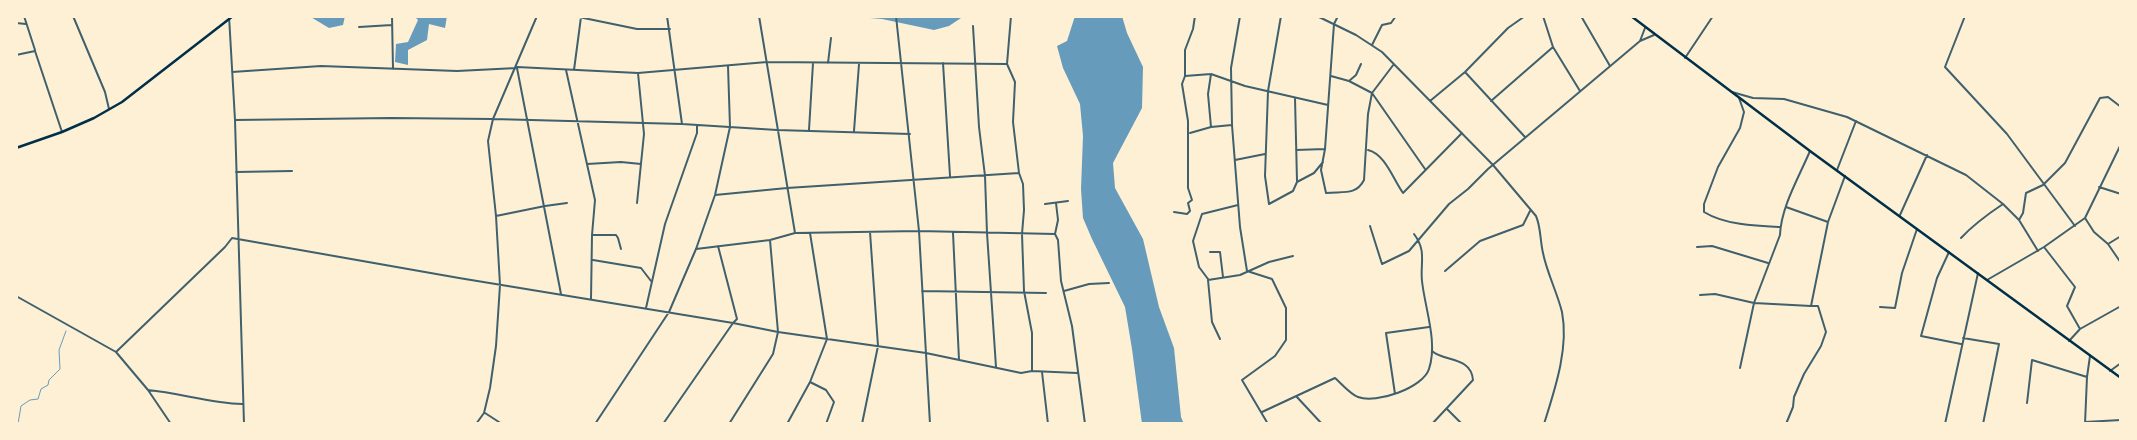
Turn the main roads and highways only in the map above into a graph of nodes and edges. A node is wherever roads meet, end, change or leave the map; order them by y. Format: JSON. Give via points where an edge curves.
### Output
{"nodes":[{"id":1,"x":233,"y":16,"type":"edge"},
{"id":2,"x":1631,"y":16,"type":"edge"},
{"id":3,"x":229,"y":18,"type":"edge"},
{"id":4,"x":16,"y":148,"type":"edge"},
{"id":5,"x":2121,"y":378,"type":"edge"}],
"edges":[{"from":1,"to":3,"type":"main road"},
{"from":2,"to":5,"type":"main road"},
{"from":3,"to":4,"type":"main road","via":[[122,102],[62,132]]}]}
